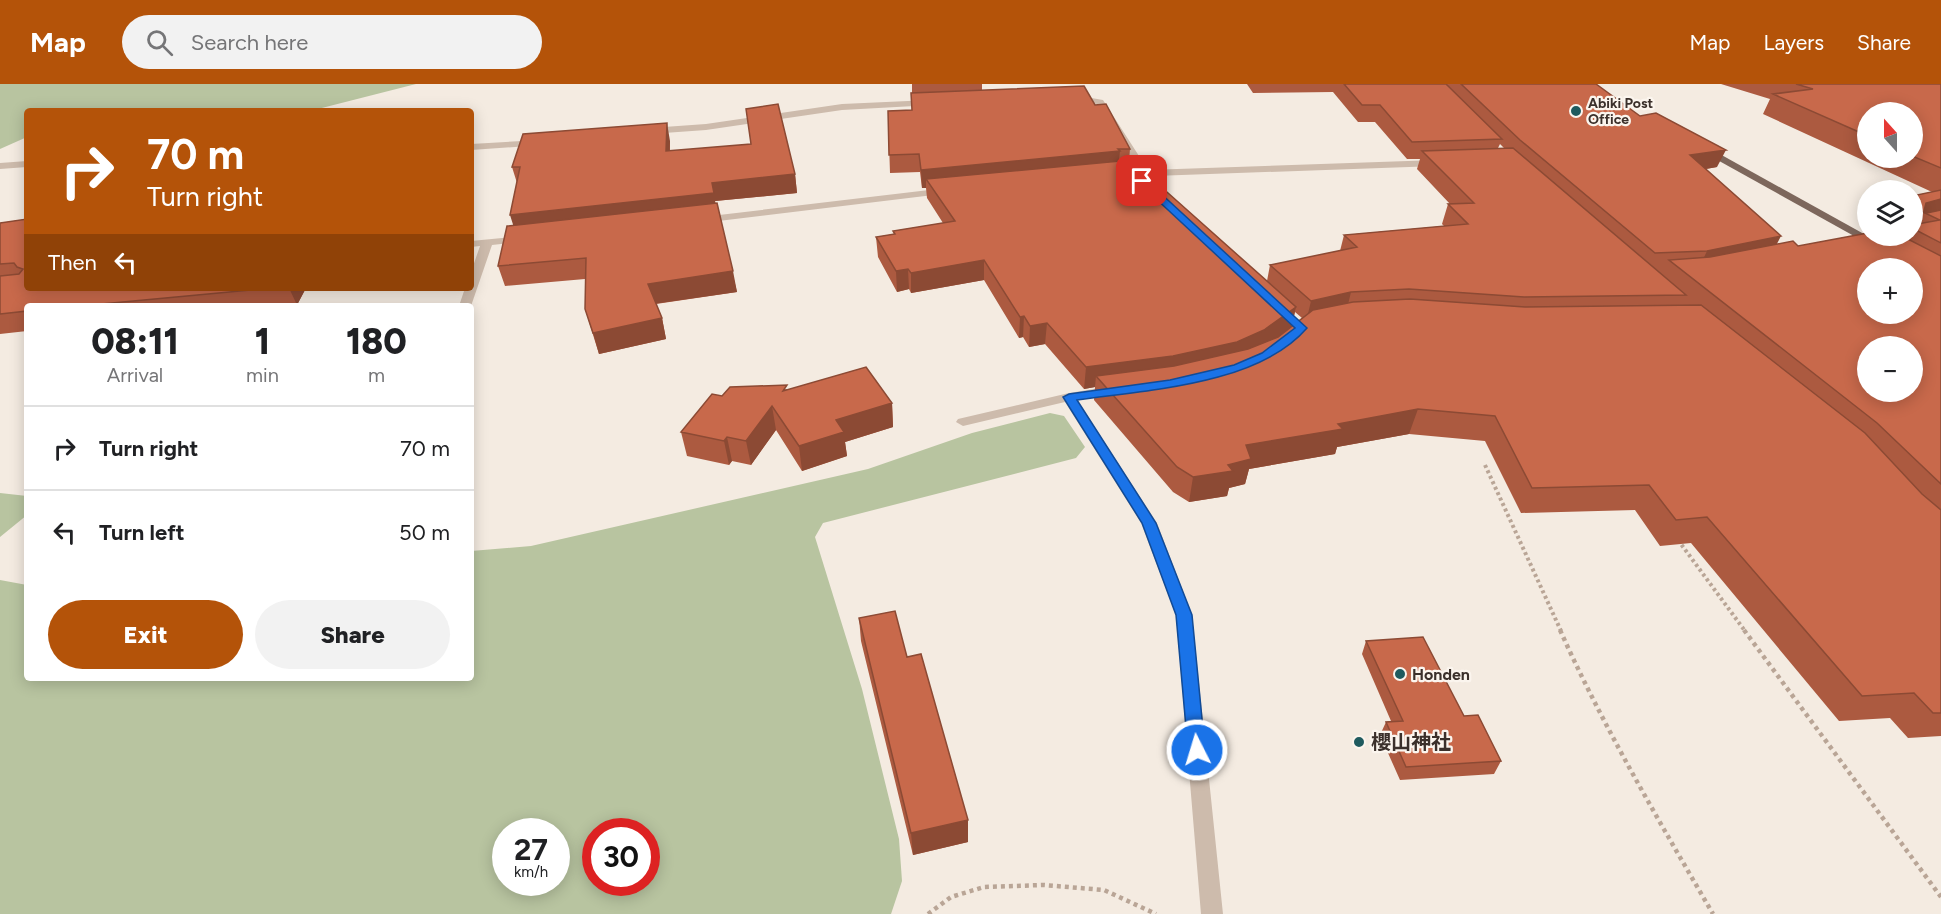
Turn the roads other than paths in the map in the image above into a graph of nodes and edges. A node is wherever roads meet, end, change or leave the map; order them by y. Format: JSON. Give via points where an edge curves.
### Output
{"nodes":[{"id":1,"x":1060,"y":99,"type":"edge"},
{"id":2,"x":945,"y":103,"type":"edge"},
{"id":3,"x":636,"y":131,"type":"edge"},
{"id":4,"x":555,"y":142,"type":"edge"},
{"id":5,"x":1694,"y":144,"type":"edge"},
{"id":6,"x":474,"y":147,"type":"edge"},
{"id":7,"x":1451,"y":163,"type":"edge"},
{"id":8,"x":24,"y":164,"type":"edge"},
{"id":9,"x":0,"y":166,"type":"edge"},
{"id":10,"x":1145,"y":173,"type":"junction"},
{"id":11,"x":1111,"y":176,"type":"edge"},
{"id":12,"x":958,"y":189,"type":"edge"},
{"id":13,"x":1150,"y":189,"type":"edge"},
{"id":14,"x":687,"y":222,"type":"edge"},
{"id":15,"x":1857,"y":234,"type":"edge"},
{"id":16,"x":534,"y":238,"type":"edge"},
{"id":17,"x":1857,"y":242,"type":"edge"},
{"id":18,"x":487,"y":243,"type":"junction"},
{"id":19,"x":1849,"y":243,"type":"edge"},
{"id":20,"x":474,"y":244,"type":"edge"},
{"id":21,"x":1879,"y":246,"type":"edge"},
{"id":22,"x":1886,"y":250,"type":"edge"},
{"id":23,"x":474,"y":280,"type":"edge"},
{"id":24,"x":1129,"y":388,"type":"edge"},
{"id":25,"x":1069,"y":397,"type":"junction"},
{"id":26,"x":963,"y":422,"type":"dead end"},
{"id":27,"x":1212,"y":914,"type":"edge"}],
"edges":[{"from":1,"to":10,"type":"street","via":[[1082,94],[1100,102]]},
{"from":2,"to":3,"type":"street","via":[[842,107],[706,128]]},
{"from":4,"to":6,"type":"street"},
{"from":5,"to":15,"type":"main road"},
{"from":7,"to":10,"type":"street"},
{"from":8,"to":9,"type":"street"},
{"from":10,"to":11,"type":"street"},
{"from":10,"to":13,"type":"street","via":[[1142,181]]},
{"from":12,"to":14,"type":"street"},
{"from":16,"to":18,"type":"street"},
{"from":17,"to":19,"type":"street"},
{"from":18,"to":20,"type":"street"},
{"from":18,"to":23,"type":"street"},
{"from":21,"to":22,"type":"main road"},
{"from":24,"to":25,"type":"street"},
{"from":25,"to":26,"type":"street"},
{"from":25,"to":27,"type":"street","via":[[1149,523],[1184,615]]}]}
